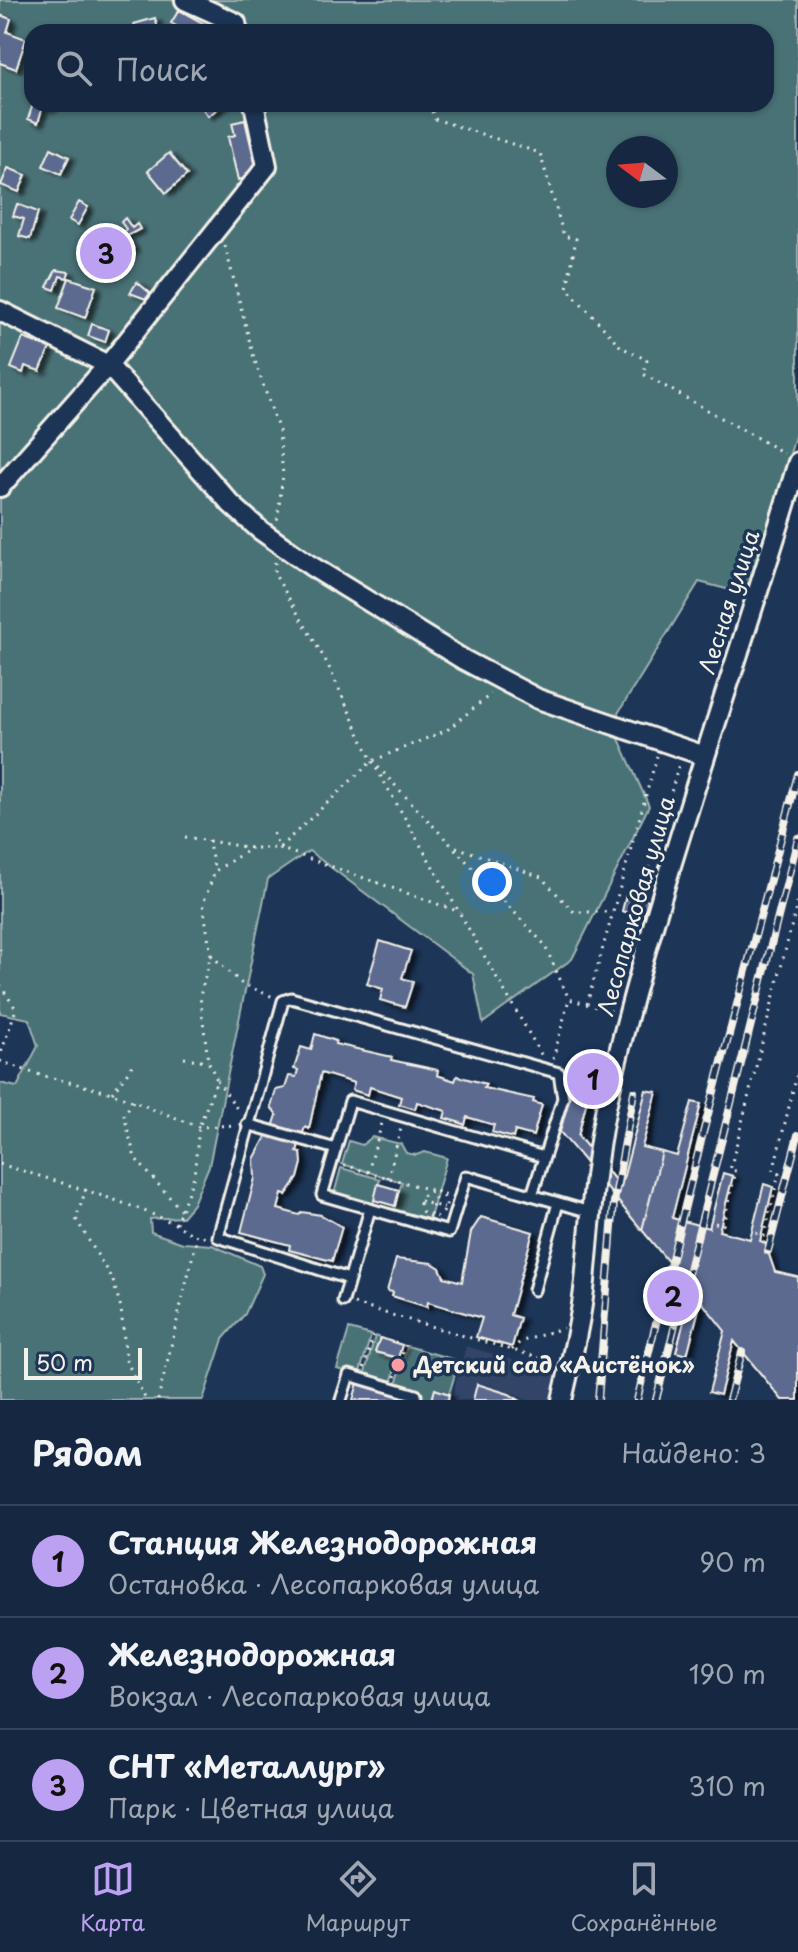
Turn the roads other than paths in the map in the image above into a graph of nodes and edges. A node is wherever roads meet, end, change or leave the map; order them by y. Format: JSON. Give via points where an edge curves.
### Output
{"nodes":[{"id":1,"x":185,"y":0,"type":"edge"},
{"id":2,"x":236,"y":24,"type":"edge"},
{"id":3,"x":256,"y":112,"type":"edge"},
{"id":4,"x":0,"y":311,"type":"edge"},
{"id":5,"x":108,"y":365,"type":"junction"},
{"id":6,"x":791,"y":457,"type":"edge"},
{"id":7,"x":0,"y":487,"type":"edge"},
{"id":8,"x":705,"y":756,"type":"junction"},
{"id":9,"x":247,"y":1124,"type":"junction"},
{"id":10,"x":336,"y":1149,"type":"junction"},
{"id":11,"x":544,"y":1157,"type":"junction"},
{"id":12,"x":532,"y":1195,"type":"junction"},
{"id":13,"x":558,"y":1203,"type":"junction"},
{"id":14,"x":370,"y":1209,"type":"junction"},
{"id":15,"x":590,"y":1212,"type":"junction"},
{"id":16,"x":349,"y":1279,"type":"junction"},
{"id":17,"x":534,"y":1290,"type":"dead end"},
{"id":18,"x":343,"y":1301,"type":"road end"},
{"id":19,"x":341,"y":1400,"type":"edge"},
{"id":20,"x":414,"y":1400,"type":"edge"},
{"id":21,"x":562,"y":1400,"type":"edge"}],
"edges":[{"from":1,"to":2,"type":"street"},
{"from":3,"to":5,"type":"street","via":[[267,166]]},
{"from":4,"to":5,"type":"street"},
{"from":5,"to":7,"type":"street"},
{"from":5,"to":8,"type":"street","via":[[231,504],[275,540],[464,660],[538,699]]},
{"from":6,"to":8,"type":"street","name":"Лесная улица"},
{"from":8,"to":15,"type":"street","name":"Лесопарковая улица","via":[[629,1016],[600,1135]]},
{"from":9,"to":10,"type":"lane"},
{"from":9,"to":11,"type":"lane","via":[[283,1001],[291,998],[559,1073],[563,1098]]},
{"from":9,"to":16,"type":"lane","via":[[218,1237]]},
{"from":10,"to":11,"type":"lane","via":[[350,1101]]},
{"from":10,"to":14,"type":"lane","via":[[322,1195]]},
{"from":11,"to":12,"type":"lane"},
{"from":12,"to":13,"type":"lane"},
{"from":12,"to":14,"type":"lane","via":[[466,1176],[450,1210],[449,1232],[429,1222]]},
{"from":13,"to":15,"type":"lane"},
{"from":13,"to":17,"type":"lane"},
{"from":14,"to":16,"type":"lane"},
{"from":15,"to":21,"type":"street","name":"Лесопарковая улица"},
{"from":16,"to":18,"type":"lane"},
{"from":19,"to":20,"type":"lane","via":[[349,1375],[416,1395]]}]}
